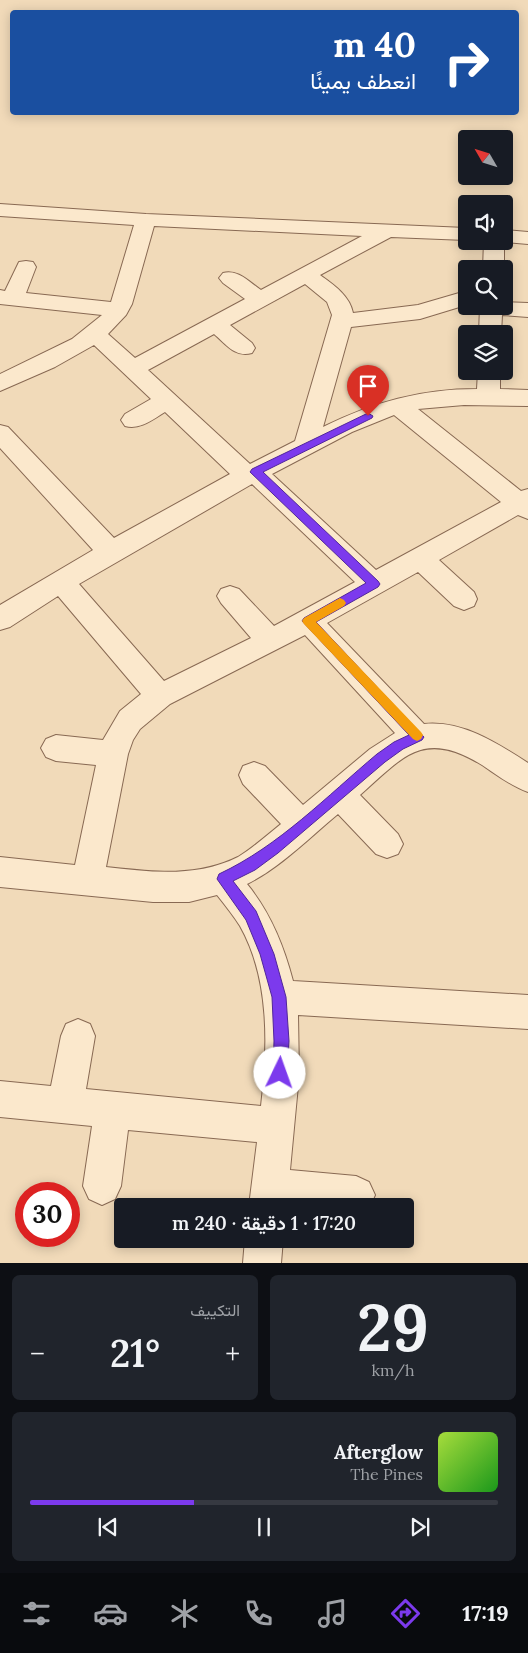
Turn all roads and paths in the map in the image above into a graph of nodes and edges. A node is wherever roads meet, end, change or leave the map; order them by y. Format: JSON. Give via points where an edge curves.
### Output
{"nodes":[{"id":1,"x":0,"y":210,"type":"edge"},
{"id":2,"x":146,"y":220,"type":"junction"},
{"id":3,"x":386,"y":231,"type":"junction"},
{"id":4,"x":458,"y":234,"type":"edge"},
{"id":5,"x":513,"y":237,"type":"edge"},
{"id":6,"x":528,"y":238,"type":"edge"},
{"id":7,"x":26,"y":268,"type":"dead end"},
{"id":8,"x":306,"y":275,"type":"junction"},
{"id":9,"x":230,"y":278,"type":"dead end"},
{"id":10,"x":6,"y":297,"type":"edge"},
{"id":11,"x":260,"y":300,"type":"junction"},
{"id":12,"x":458,"y":300,"type":"edge"},
{"id":13,"x":513,"y":309,"type":"edge"},
{"id":14,"x":118,"y":310,"type":"junction"},
{"id":15,"x":528,"y":310,"type":"edge"},
{"id":16,"x":342,"y":321,"type":"junction"},
{"id":17,"x":215,"y":324,"type":"junction"},
{"id":18,"x":96,"y":334,"type":"junction"},
{"id":19,"x":244,"y":348,"type":"dead end"},
{"id":20,"x":133,"y":369,"type":"junction"},
{"id":21,"x":489,"y":380,"type":"edge"},
{"id":22,"x":0,"y":383,"type":"edge"},
{"id":23,"x":488,"y":396,"type":"junction"},
{"id":24,"x":528,"y":398,"type":"edge"},
{"id":25,"x":167,"y":400,"type":"junction"},
{"id":26,"x":398,"y":405,"type":"junction"},
{"id":27,"x":133,"y":420,"type":"dead end"},
{"id":28,"x":0,"y":433,"type":"edge"},
{"id":29,"x":306,"y":446,"type":"junction"},
{"id":30,"x":251,"y":474,"type":"junction"},
{"id":31,"x":525,"y":504,"type":"edge"},
{"id":32,"x":110,"y":550,"type":"junction"},
{"id":33,"x":420,"y":558,"type":"junction"},
{"id":34,"x":61,"y":581,"type":"junction"},
{"id":35,"x":374,"y":584,"type":"junction"},
{"id":36,"x":230,"y":596,"type":"dead end"},
{"id":37,"x":464,"y":599,"type":"dead end"},
{"id":38,"x":0,"y":619,"type":"edge"},
{"id":39,"x":308,"y":621,"type":"junction"},
{"id":40,"x":271,"y":641,"type":"junction"},
{"id":41,"x":160,"y":696,"type":"junction"},
{"id":42,"x":418,"y":737,"type":"junction"},
{"id":43,"x":56,"y":748,"type":"dead end"},
{"id":44,"x":113,"y":754,"type":"junction"},
{"id":45,"x":254,"y":775,"type":"dead end"},
{"id":46,"x":528,"y":779,"type":"edge"},
{"id":47,"x":339,"y":794,"type":"junction"},
{"id":48,"x":302,"y":825,"type":"junction"},
{"id":49,"x":387,"y":844,"type":"dead end"},
{"id":50,"x":0,"y":872,"type":"edge"},
{"id":51,"x":224,"y":879,"type":"junction"},
{"id":52,"x":87,"y":880,"type":"junction"},
{"id":53,"x":279,"y":997,"type":"junction"},
{"id":54,"x":528,"y":1012,"type":"edge"},
{"id":55,"x":78,"y":1036,"type":"dead end"},
{"id":56,"x":0,"y":1099,"type":"edge"},
{"id":57,"x":65,"y":1105,"type":"junction"},
{"id":58,"x":112,"y":1110,"type":"junction"},
{"id":59,"x":276,"y":1126,"type":"junction"},
{"id":60,"x":102,"y":1186,"type":"dead end"},
{"id":61,"x":356,"y":1195,"type":"dead end"},
{"id":62,"x":269,"y":1197,"type":"edge"},
{"id":63,"x":263,"y":1248,"type":"edge"},
{"id":64,"x":262,"y":1263,"type":"edge"}],
"edges":[{"from":1,"to":2,"type":"street"},
{"from":2,"to":3,"type":"street"},
{"from":2,"to":14,"type":"street"},
{"from":3,"to":4,"type":"street"},
{"from":3,"to":8,"type":"street"},
{"from":5,"to":6,"type":"street"},
{"from":7,"to":10,"type":"street"},
{"from":8,"to":11,"type":"street"},
{"from":8,"to":16,"type":"street","via":[[340,304]]},
{"from":9,"to":11,"type":"street"},
{"from":10,"to":14,"type":"street"},
{"from":11,"to":17,"type":"street"},
{"from":12,"to":16,"type":"street","via":[[420,312]]},
{"from":13,"to":15,"type":"street"},
{"from":14,"to":18,"type":"street"},
{"from":16,"to":29,"type":"street"},
{"from":17,"to":19,"type":"street"},
{"from":17,"to":20,"type":"street"},
{"from":18,"to":20,"type":"street"},
{"from":18,"to":22,"type":"street"},
{"from":20,"to":25,"type":"street"},
{"from":21,"to":23,"type":"street"},
{"from":23,"to":24,"type":"street"},
{"from":23,"to":26,"type":"street","via":[[453,396]]},
{"from":25,"to":27,"type":"street"},
{"from":25,"to":30,"type":"street"},
{"from":26,"to":29,"type":"street"},
{"from":26,"to":31,"type":"street"},
{"from":28,"to":32,"type":"street"},
{"from":29,"to":30,"type":"street"},
{"from":30,"to":32,"type":"street"},
{"from":30,"to":35,"type":"street"},
{"from":31,"to":33,"type":"street"},
{"from":32,"to":34,"type":"street"},
{"from":33,"to":35,"type":"street"},
{"from":33,"to":37,"type":"street"},
{"from":34,"to":38,"type":"street"},
{"from":34,"to":41,"type":"street"},
{"from":35,"to":39,"type":"street"},
{"from":36,"to":40,"type":"street"},
{"from":39,"to":40,"type":"street"},
{"from":39,"to":42,"type":"street"},
{"from":40,"to":41,"type":"street"},
{"from":41,"to":44,"type":"street","via":[[128,720],[118,736]]},
{"from":42,"to":46,"type":"street","via":[[448,737],[479,748]]},
{"from":42,"to":47,"type":"street","via":[[381,758]]},
{"from":43,"to":44,"type":"street"},
{"from":44,"to":52,"type":"street"},
{"from":45,"to":48,"type":"street"},
{"from":47,"to":48,"type":"street"},
{"from":47,"to":49,"type":"street"},
{"from":48,"to":51,"type":"street","via":[[251,866]]},
{"from":50,"to":52,"type":"street"},
{"from":51,"to":52,"type":"street","via":[[171,887]]},
{"from":51,"to":53,"type":"street","via":[[251,916],[267,954]]},
{"from":53,"to":54,"type":"street"},
{"from":53,"to":59,"type":"street","via":[[282,1041]]},
{"from":55,"to":57,"type":"street"},
{"from":56,"to":57,"type":"street"},
{"from":57,"to":58,"type":"street"},
{"from":58,"to":59,"type":"street"},
{"from":58,"to":60,"type":"street"},
{"from":59,"to":62,"type":"street"},
{"from":61,"to":62,"type":"street"},
{"from":63,"to":64,"type":"street"}]}
